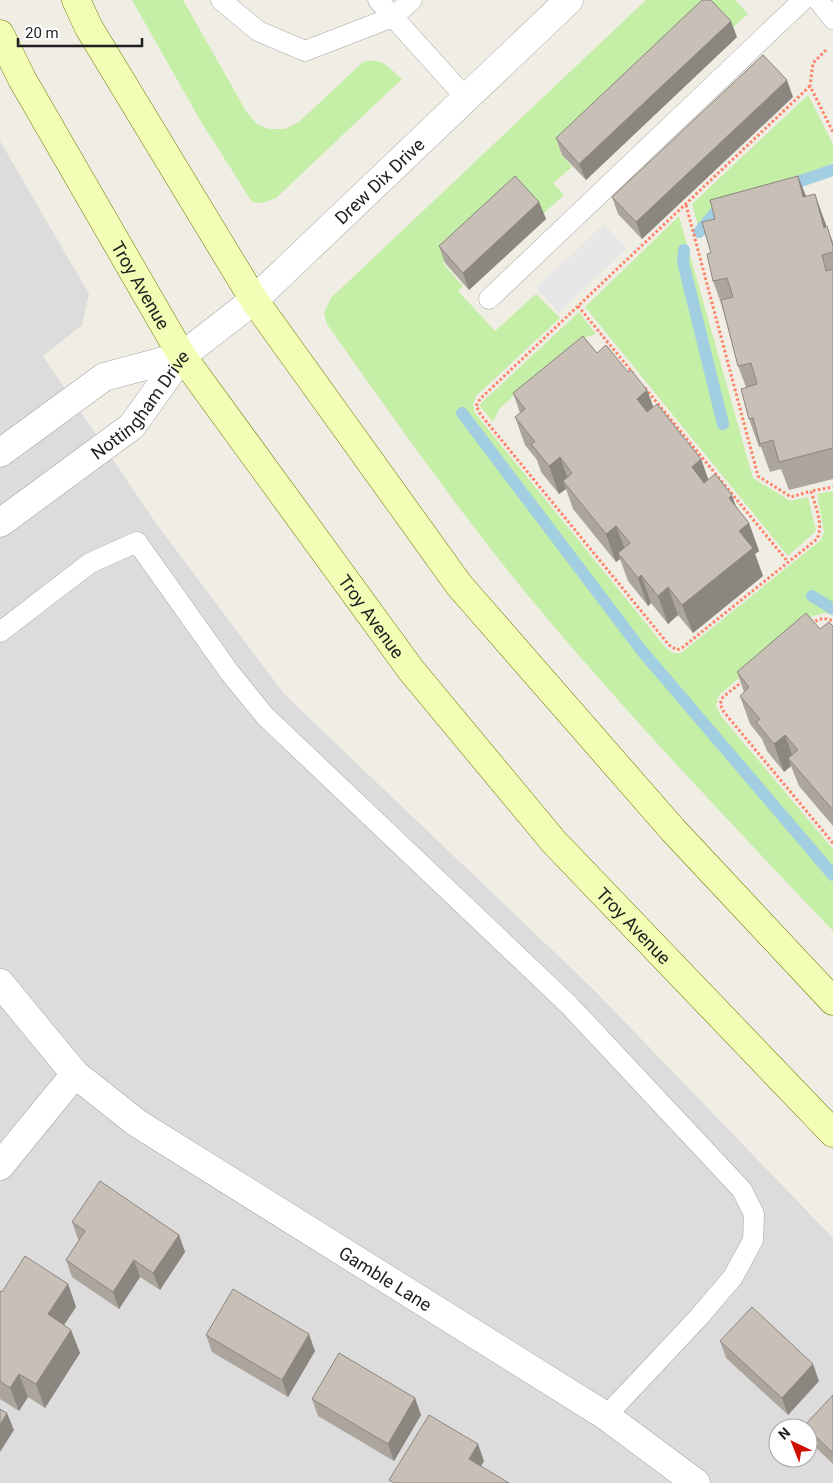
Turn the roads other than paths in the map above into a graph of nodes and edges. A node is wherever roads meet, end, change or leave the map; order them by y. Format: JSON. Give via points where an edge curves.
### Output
{"nodes":[{"id":1,"x":76,"y":0,"type":"edge"},
{"id":2,"x":221,"y":0,"type":"edge"},
{"id":3,"x":378,"y":0,"type":"edge"},
{"id":4,"x":412,"y":0,"type":"edge"},
{"id":5,"x":569,"y":0,"type":"edge"},
{"id":6,"x":802,"y":0,"type":"edge"},
{"id":7,"x":818,"y":0,"type":"edge"},
{"id":8,"x":394,"y":17,"type":"junction"},
{"id":9,"x":833,"y":19,"type":"edge"},
{"id":10,"x":0,"y":34,"type":"edge"},
{"id":11,"x":466,"y":98,"type":"junction"},
{"id":12,"x":489,"y":299,"type":"dead end"},
{"id":13,"x":254,"y":300,"type":"junction"},
{"id":14,"x":182,"y":356,"type":"junction"},
{"id":15,"x":0,"y":453,"type":"edge"},
{"id":16,"x":0,"y":523,"type":"edge"},
{"id":17,"x":0,"y":632,"type":"edge"},
{"id":18,"x":0,"y":983,"type":"edge"},
{"id":19,"x":833,"y":1001,"type":"edge"},
{"id":20,"x":75,"y":1074,"type":"junction"},
{"id":21,"x":833,"y":1133,"type":"edge"},
{"id":22,"x":0,"y":1166,"type":"edge"},
{"id":23,"x":606,"y":1416,"type":"junction"},
{"id":24,"x":696,"y":1483,"type":"edge"}],
"edges":[{"from":1,"to":13,"type":"main road"},
{"from":2,"to":8,"type":"lane","via":[[258,32],[305,51]]},
{"from":3,"to":8,"type":"lane"},
{"from":4,"to":8,"type":"lane"},
{"from":5,"to":11,"type":"street","name":"Drew Dix Drive"},
{"from":6,"to":12,"type":"lane"},
{"from":7,"to":9,"type":"lane"},
{"from":8,"to":11,"type":"lane"},
{"from":10,"to":14,"type":"main road","name":"Troy Avenue","via":[[22,79]]},
{"from":11,"to":13,"type":"street","name":"Drew Dix Drive"},
{"from":13,"to":14,"type":"street","name":"Drew Dix Drive"},
{"from":13,"to":19,"type":"main road","via":[[459,585],[673,830]]},
{"from":14,"to":15,"type":"street","name":"Nottingham Drive","via":[[104,377]]},
{"from":14,"to":16,"type":"street","name":"Nottingham Drive","via":[[132,426]]},
{"from":14,"to":21,"type":"main road","name":"Troy Avenue","via":[[411,670],[554,842]]},
{"from":17,"to":23,"type":"lane","via":[[90,563],[137,542],[230,673],[266,716],[569,1006],[742,1190],[754,1214],[753,1240],[733,1277]]},
{"from":18,"to":20,"type":"street","name":"Gamble Lane"},
{"from":20,"to":22,"type":"street"},
{"from":20,"to":23,"type":"street","name":"Gamble Lane","via":[[137,1123]]},
{"from":23,"to":24,"type":"street","name":"Gamble Lane"}]}
